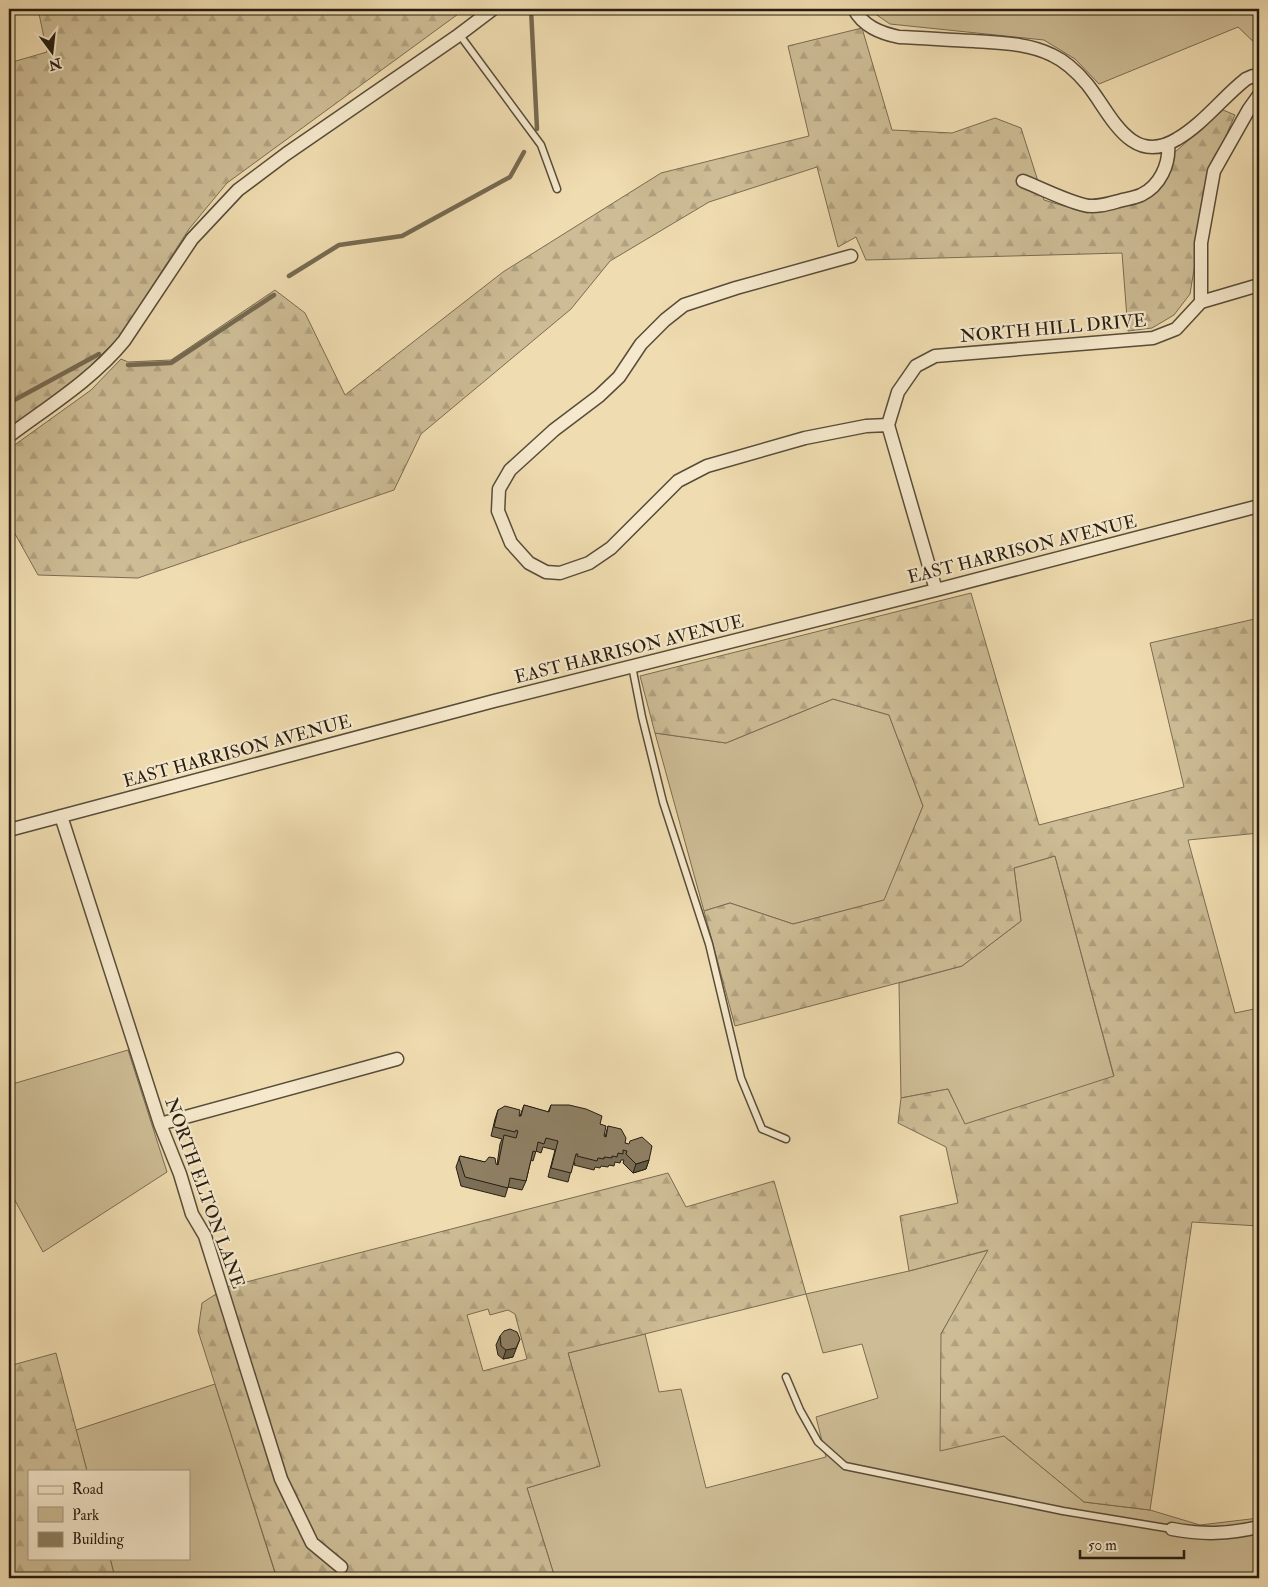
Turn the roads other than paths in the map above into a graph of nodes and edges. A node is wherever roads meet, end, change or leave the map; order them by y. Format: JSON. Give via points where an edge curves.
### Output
{"nodes":[{"id":1,"x":493,"y":9,"type":"edge"},
{"id":2,"x":854,"y":9,"type":"edge"},
{"id":3,"x":459,"y":34,"type":"junction"},
{"id":4,"x":1259,"y":76,"type":"edge"},
{"id":5,"x":1259,"y":95,"type":"edge"},
{"id":6,"x":1168,"y":144,"type":"junction"},
{"id":7,"x":1023,"y":181,"type":"dead end"},
{"id":8,"x":557,"y":189,"type":"dead end"},
{"id":9,"x":851,"y":256,"type":"dead end"},
{"id":10,"x":1259,"y":285,"type":"edge"},
{"id":11,"x":1201,"y":302,"type":"junction"},
{"id":12,"x":888,"y":425,"type":"junction"},
{"id":13,"x":9,"y":436,"type":"edge"},
{"id":14,"x":1259,"y":506,"type":"edge"},
{"id":15,"x":936,"y":590,"type":"junction"},
{"id":16,"x":632,"y":666,"type":"junction"},
{"id":17,"x":61,"y":816,"type":"junction"},
{"id":18,"x":9,"y":830,"type":"edge"},
{"id":19,"x":397,"y":1059,"type":"dead end"},
{"id":20,"x":160,"y":1124,"type":"junction"},
{"id":21,"x":786,"y":1139,"type":"dead end"},
{"id":22,"x":786,"y":1377,"type":"dead end"},
{"id":23,"x":1259,"y":1527,"type":"edge"},
{"id":24,"x":1172,"y":1529,"type":"joint"},
{"id":25,"x":341,"y":1567,"type":"dead end"}],
"edges":[{"from":1,"to":3,"type":"street"},
{"from":2,"to":6,"type":"street","via":[[868,26],[893,35],[1024,45],[1054,55],[1088,84],[1122,133],[1145,147]]},
{"from":3,"to":8,"type":"lane","via":[[540,145]]},
{"from":3,"to":13,"type":"street","via":[[238,190],[192,239],[112,355],[88,378]]},
{"from":4,"to":6,"type":"street","via":[[1246,79],[1189,131]]},
{"from":5,"to":11,"type":"street","via":[[1214,171],[1201,243]]},
{"from":6,"to":7,"type":"street","via":[[1167,164],[1152,187],[1141,195],[1109,204],[1086,206]]},
{"from":9,"to":12,"type":"street","via":[[684,305],[640,344],[619,377],[599,396],[554,430],[510,470],[499,489],[498,511],[511,543],[530,563],[546,572],[560,573],[589,563],[611,548],[678,481],[707,466],[805,438]]},
{"from":10,"to":11,"type":"street"},
{"from":11,"to":12,"type":"street","name":"NORTH HILL DRIVE","via":[[1176,329],[1153,338],[935,356],[916,366],[898,392]]},
{"from":12,"to":15,"type":"street"},
{"from":14,"to":15,"type":"street","name":"EAST HARRISON AVENUE"},
{"from":15,"to":16,"type":"street","name":"EAST HARRISON AVENUE"},
{"from":16,"to":17,"type":"street","name":"EAST HARRISON AVENUE"},
{"from":16,"to":21,"type":"lane","via":[[663,802],[709,944],[741,1078],[762,1129]]},
{"from":17,"to":18,"type":"street","name":"EAST HARRISON AVENUE"},
{"from":17,"to":20,"type":"street","name":"NORTH ELTON LANE"},
{"from":19,"to":20,"type":"street"},
{"from":20,"to":25,"type":"street","name":"NORTH ELTON LANE","via":[[192,1214],[205,1236],[281,1479],[312,1543]]},
{"from":22,"to":24,"type":"lane","via":[[818,1442],[846,1466],[1063,1511]]},
{"from":23,"to":24,"type":"street","via":[[1198,1534]]}]}
